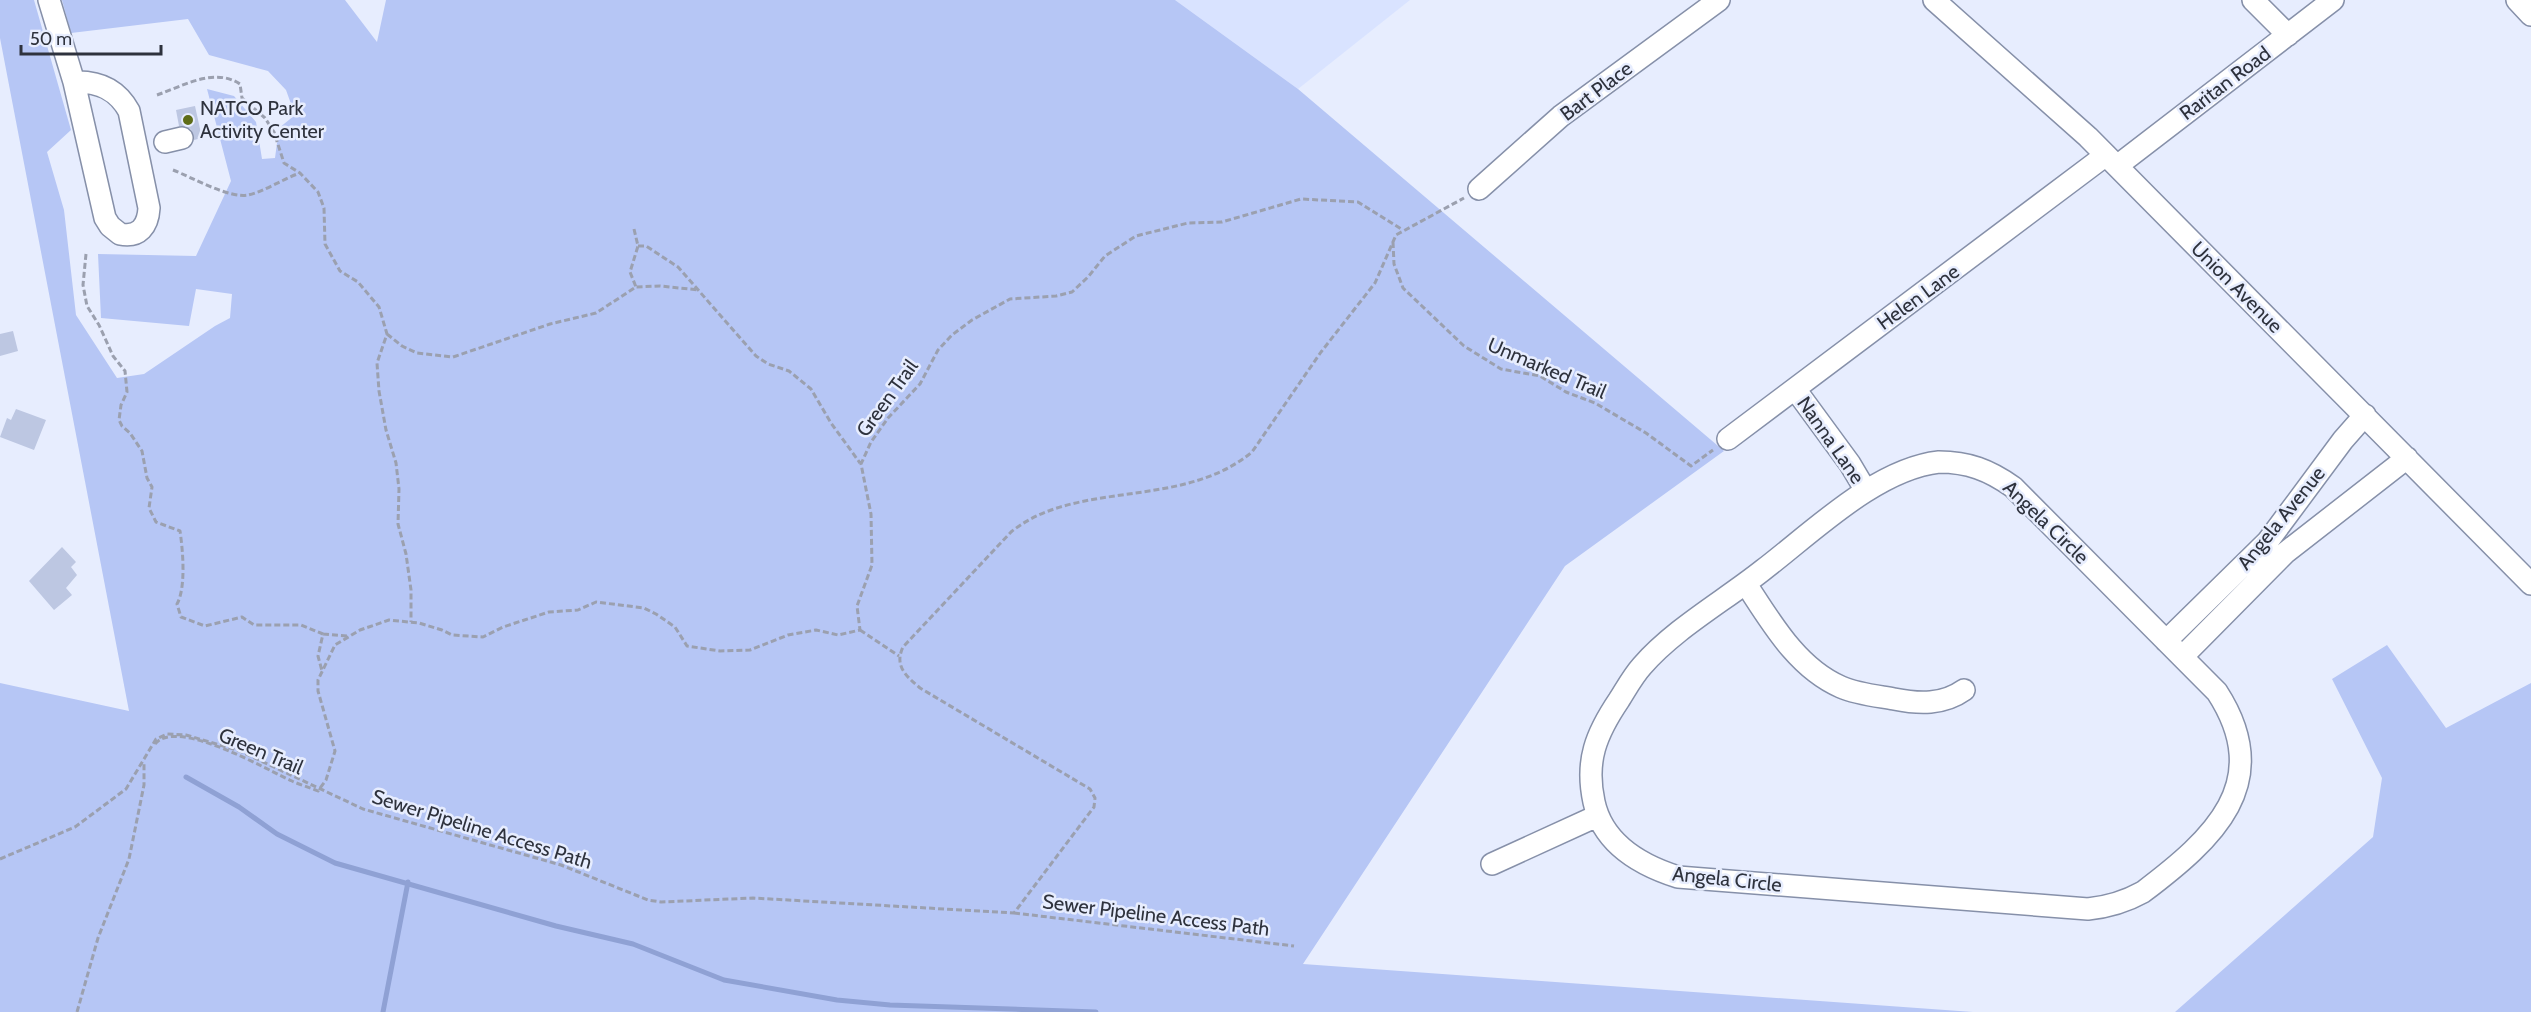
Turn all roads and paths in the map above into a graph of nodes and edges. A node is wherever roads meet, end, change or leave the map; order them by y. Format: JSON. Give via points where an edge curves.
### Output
{"nodes":[{"id":1,"x":49,"y":0,"type":"edge"},
{"id":2,"x":1719,"y":0,"type":"edge"},
{"id":3,"x":1934,"y":0,"type":"edge"},
{"id":4,"x":2253,"y":0,"type":"edge"},
{"id":5,"x":2333,"y":0,"type":"edge"},
{"id":6,"x":2517,"y":0,"type":"edge"},
{"id":7,"x":2531,"y":15,"type":"edge"},
{"id":8,"x":2289,"y":35,"type":"junction"},
{"id":9,"x":74,"y":82,"type":"junction"},
{"id":10,"x":157,"y":95,"type":"dead end"},
{"id":11,"x":2112,"y":160,"type":"junction"},
{"id":12,"x":173,"y":170,"type":"dead end"},
{"id":13,"x":300,"y":173,"type":"junction"},
{"id":14,"x":1479,"y":189,"type":"joint"},
{"id":15,"x":634,"y":229,"type":"dead end"},
{"id":16,"x":1403,"y":230,"type":"junction"},
{"id":17,"x":1393,"y":240,"type":"junction"},
{"id":18,"x":638,"y":246,"type":"junction"},
{"id":19,"x":86,"y":254,"type":"dead end"},
{"id":20,"x":636,"y":287,"type":"junction"},
{"id":21,"x":699,"y":290,"type":"junction"},
{"id":22,"x":387,"y":334,"type":"junction"},
{"id":23,"x":1795,"y":389,"type":"junction"},
{"id":24,"x":2365,"y":415,"type":"junction"},
{"id":25,"x":1728,"y":439,"type":"joint"},
{"id":26,"x":2407,"y":458,"type":"junction"},
{"id":27,"x":861,"y":464,"type":"junction"},
{"id":28,"x":1866,"y":491,"type":"junction"},
{"id":29,"x":1746,"y":584,"type":"junction"},
{"id":30,"x":2531,"y":584,"type":"edge"},
{"id":31,"x":411,"y":622,"type":"junction"},
{"id":32,"x":860,"y":630,"type":"junction"},
{"id":33,"x":323,"y":634,"type":"junction"},
{"id":34,"x":349,"y":637,"type":"junction"},
{"id":35,"x":2166,"y":641,"type":"junction"},
{"id":36,"x":898,"y":656,"type":"junction"},
{"id":37,"x":2183,"y":656,"type":"junction"},
{"id":38,"x":322,"y":671,"type":"junction"},
{"id":39,"x":1964,"y":690,"type":"dead end"},
{"id":40,"x":319,"y":789,"type":"junction"},
{"id":41,"x":1597,"y":816,"type":"junction"},
{"id":42,"x":0,"y":859,"type":"edge"},
{"id":43,"x":1492,"y":864,"type":"dead end"},
{"id":44,"x":1014,"y":913,"type":"junction"},
{"id":45,"x":1294,"y":946,"type":"dead end"},
{"id":46,"x":77,"y":1012,"type":"edge"}],
"edges":[{"from":1,"to":9,"type":"street"},
{"from":2,"to":14,"type":"street","name":"Bart Place","via":[[1561,116]]},
{"from":3,"to":11,"type":"street","name":"Union Avenue"},
{"from":4,"to":8,"type":"street"},
{"from":5,"to":8,"type":"street","name":"Raritan Road"},
{"from":6,"to":7,"type":"street"},
{"from":8,"to":11,"type":"street","name":"Raritan Road"},
{"from":9,"to":9,"type":"street","via":[[105,218],[120,234],[136,233],[146,224],[150,208],[129,111],[105,87]]},
{"from":10,"to":13,"type":"path","via":[[205,78],[224,76],[237,81],[242,98],[265,118],[274,132],[284,163]]},
{"from":11,"to":23,"type":"street","name":"Helen Lane"},
{"from":11,"to":24,"type":"street","name":"Union Avenue"},
{"from":12,"to":13,"type":"path","via":[[243,196]]},
{"from":13,"to":22,"type":"path","via":[[318,192],[324,208],[325,244],[340,271],[358,282],[379,307]]},
{"from":14,"to":16,"type":"path"},
{"from":15,"to":18,"type":"path"},
{"from":16,"to":17,"type":"path"},
{"from":16,"to":27,"type":"path","name":"Green Trail","via":[[1358,202],[1301,199],[1222,222],[1188,223],[1136,236],[1104,256],[1072,291],[1010,299],[952,335],[920,384],[871,442]]},
{"from":17,"to":25,"type":"path","name":"Unmarked Trail","via":[[1394,264],[1402,288],[1464,346],[1492,363],[1515,373],[1540,376],[1595,403],[1691,466]]},
{"from":17,"to":36,"type":"path","via":[[1375,283],[1321,352],[1252,452],[1232,467],[1206,478],[1066,506],[1024,522]]},
{"from":18,"to":20,"type":"path","via":[[630,272]]},
{"from":18,"to":21,"type":"path","via":[[646,246],[678,267]]},
{"from":19,"to":33,"type":"path","via":[[87,306],[125,371],[127,392],[119,420],[142,451],[152,487],[149,508],[156,522],[180,531],[184,556],[182,595],[177,604],[181,617],[205,626],[242,617],[254,625],[301,625]]},
{"from":20,"to":21,"type":"path"},
{"from":20,"to":22,"type":"path","via":[[596,313],[550,324],[453,357],[417,353]]},
{"from":21,"to":27,"type":"path","via":[[756,356],[789,371],[811,389]]},
{"from":22,"to":31,"type":"path","via":[[377,363],[379,391],[396,463],[398,524],[411,590]]},
{"from":23,"to":25,"type":"street","name":"Helen Lane"},
{"from":23,"to":28,"type":"street","name":"Nanna Lane"},
{"from":24,"to":26,"type":"street","name":"Union Avenue"},
{"from":24,"to":35,"type":"street","name":"Angela Avenue","via":[[2268,541]]},
{"from":26,"to":30,"type":"street","name":"Union Avenue"},
{"from":26,"to":37,"type":"street","name":"Angela Avenue","via":[[2285,553]]},
{"from":27,"to":32,"type":"path","name":"Green Trail","via":[[871,514],[872,565],[856,606]]},
{"from":28,"to":29,"type":"street","name":"Angela Circle"},
{"from":28,"to":35,"type":"street","name":"Angela Circle","via":[[1892,474],[1923,464],[1955,462],[1995,474],[2013,487]]},
{"from":29,"to":39,"type":"street","via":[[1803,662],[1841,688],[1914,703],[1952,699]]},
{"from":29,"to":41,"type":"street","name":"Angela Circle","via":[[1664,644],[1641,667],[1603,723],[1590,772]]},
{"from":31,"to":32,"type":"path","name":"Green Trail","via":[[452,635],[483,637],[549,612],[578,610],[596,602],[644,608],[675,627],[687,646],[720,651],[750,650],[788,635],[816,630],[838,635]]},
{"from":31,"to":34,"type":"path","name":"Green Trail","via":[[389,620]]},
{"from":32,"to":36,"type":"path"},
{"from":33,"to":34,"type":"path"},
{"from":33,"to":38,"type":"path","via":[[318,656]]},
{"from":34,"to":38,"type":"path","name":"Green Trail","via":[[335,645]]},
{"from":35,"to":37,"type":"street","name":"Angela Circle"},
{"from":36,"to":44,"type":"path","name":"Sewer Pipeline Access Path","via":[[900,667],[920,688],[1090,789],[1095,798],[1094,807]]},
{"from":37,"to":41,"type":"street","name":"Angela Circle","via":[[2217,692],[2237,732],[2240,773],[2234,795],[2211,832],[2153,884],[2128,900],[2106,907],[2088,909],[1678,877],[1634,858],[1619,846]]},
{"from":38,"to":40,"type":"path","name":"Green Trail","via":[[318,691],[335,752]]},
{"from":40,"to":42,"type":"path","name":"Sewer Pipeline Access Path","via":[[214,742],[186,735],[161,735],[121,795],[75,827]]},
{"from":40,"to":44,"type":"path","name":"Sewer Pipeline Access Path","via":[[399,820],[561,865],[648,900],[753,898]]},
{"from":40,"to":46,"type":"path","name":"Green Trail","via":[[291,781],[214,746],[175,737],[157,741],[144,762],[144,785],[129,859],[98,938]]},
{"from":41,"to":43,"type":"street"},
{"from":44,"to":45,"type":"path","name":"Sewer Pipeline Access Path"}]}
